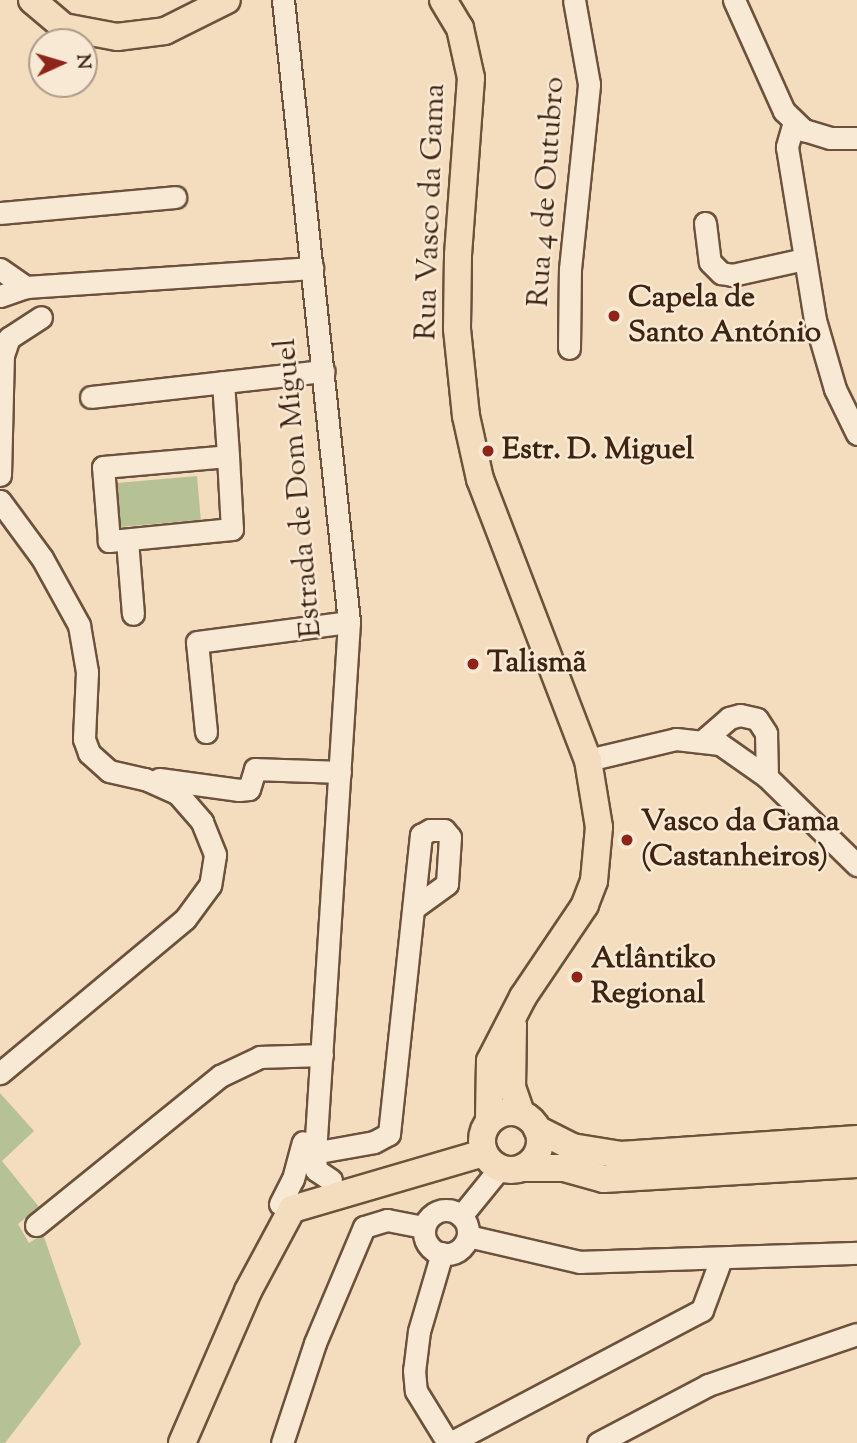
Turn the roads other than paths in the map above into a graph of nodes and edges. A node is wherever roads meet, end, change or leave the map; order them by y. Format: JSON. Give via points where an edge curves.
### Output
{"nodes":[{"id":1,"x":32,"y":0,"type":"edge"},
{"id":2,"x":227,"y":0,"type":"edge"},
{"id":3,"x":283,"y":0,"type":"edge"},
{"id":4,"x":443,"y":0,"type":"edge"},
{"id":5,"x":574,"y":0,"type":"edge"},
{"id":6,"x":734,"y":0,"type":"edge"},
{"id":7,"x":794,"y":122,"type":"junction"},
{"id":8,"x":857,"y":138,"type":"edge"},
{"id":9,"x":175,"y":197,"type":"dead end"},
{"id":10,"x":0,"y":213,"type":"edge"},
{"id":11,"x":705,"y":223,"type":"dead end"},
{"id":12,"x":804,"y":259,"type":"junction"},
{"id":13,"x":312,"y":268,"type":"junction"},
{"id":14,"x":0,"y":269,"type":"edge"},
{"id":15,"x":26,"y":287,"type":"junction"},
{"id":16,"x":0,"y":296,"type":"edge"},
{"id":17,"x":41,"y":317,"type":"dead end"},
{"id":18,"x":569,"y":348,"type":"dead end"},
{"id":19,"x":324,"y":371,"type":"junction"},
{"id":20,"x":223,"y":382,"type":"junction"},
{"id":21,"x":92,"y":397,"type":"dead end"},
{"id":22,"x":857,"y":434,"type":"edge"},
{"id":23,"x":228,"y":456,"type":"junction"},
{"id":24,"x":0,"y":475,"type":"edge"},
{"id":25,"x":0,"y":501,"type":"edge"},
{"id":26,"x":127,"y":540,"type":"junction"},
{"id":27,"x":133,"y":614,"type":"dead end"},
{"id":28,"x":349,"y":622,"type":"junction"},
{"id":29,"x":206,"y":732,"type":"dead end"},
{"id":30,"x":705,"y":739,"type":"junction"},
{"id":31,"x":588,"y":760,"type":"junction"},
{"id":32,"x":340,"y":772,"type":"junction"},
{"id":33,"x":767,"y":777,"type":"junction"},
{"id":34,"x":145,"y":779,"type":"junction"},
{"id":35,"x":857,"y":865,"type":"edge"},
{"id":36,"x":414,"y":908,"type":"dead end"},
{"id":37,"x":513,"y":1017,"type":"junction"},
{"id":38,"x":322,"y":1055,"type":"junction"},
{"id":39,"x":0,"y":1073,"type":"edge"},
{"id":40,"x":529,"y":1121,"type":"junction"},
{"id":41,"x":857,"y":1139,"type":"edge"},
{"id":42,"x":496,"y":1148,"type":"junction"},
{"id":43,"x":307,"y":1154,"type":"junction"},
{"id":44,"x":857,"y":1164,"type":"edge"},
{"id":45,"x":331,"y":1180,"type":"junction"},
{"id":46,"x":280,"y":1204,"type":"junction"},
{"id":47,"x":461,"y":1216,"type":"junction"},
{"id":48,"x":36,"y":1225,"type":"dead end"},
{"id":49,"x":425,"y":1227,"type":"junction"},
{"id":50,"x":468,"y":1237,"type":"junction"},
{"id":51,"x":857,"y":1253,"type":"edge"},
{"id":52,"x":442,"y":1254,"type":"junction"},
{"id":53,"x":722,"y":1259,"type":"junction"},
{"id":54,"x":248,"y":1291,"type":"junction"},
{"id":55,"x":857,"y":1334,"type":"edge"},
{"id":56,"x":182,"y":1443,"type":"edge"},
{"id":57,"x":282,"y":1443,"type":"edge"},
{"id":58,"x":449,"y":1443,"type":"edge"},
{"id":59,"x":598,"y":1443,"type":"edge"}],
"edges":[{"from":1,"to":2,"type":"main road","via":[[65,27],[117,37],[165,32]]},
{"from":3,"to":13,"type":"street","name":"Estrada de Dom Miguel"},
{"from":4,"to":31,"type":"main road","name":"Rua Vasco da Gama","via":[[460,28],[471,78],[458,256],[457,329],[466,416],[480,480]]},
{"from":5,"to":18,"type":"street","name":"Rua 4 de Outubro","via":[[589,84],[570,269]]},
{"from":6,"to":7,"type":"street","via":[[769,88]]},
{"from":7,"to":8,"type":"street","via":[[830,138]]},
{"from":7,"to":12,"type":"street","via":[[787,148]]},
{"from":9,"to":10,"type":"street"},
{"from":11,"to":12,"type":"street","via":[[710,262],[721,273],[733,275]]},
{"from":12,"to":22,"type":"street","via":[[823,351]]},
{"from":13,"to":15,"type":"street"},
{"from":13,"to":19,"type":"street","name":"Estrada de Dom Miguel"},
{"from":14,"to":15,"type":"street"},
{"from":15,"to":16,"type":"street"},
{"from":17,"to":24,"type":"street","via":[[9,338],[3,355]]},
{"from":19,"to":20,"type":"street"},
{"from":19,"to":28,"type":"street","name":"Estrada de Dom Miguel"},
{"from":20,"to":21,"type":"street"},
{"from":20,"to":23,"type":"street"},
{"from":23,"to":26,"type":"street","via":[[233,530]]},
{"from":23,"to":26,"type":"street","via":[[103,467],[109,541]]},
{"from":25,"to":34,"type":"street","via":[[42,558],[79,625],[87,672],[84,739],[89,753],[109,771]]},
{"from":26,"to":27,"type":"street"},
{"from":28,"to":29,"type":"street","via":[[197,642]]},
{"from":28,"to":32,"type":"street","name":"Estrada de Dom Miguel"},
{"from":30,"to":31,"type":"street","via":[[677,739]]},
{"from":30,"to":33,"type":"street","via":[[720,744]]},
{"from":30,"to":33,"type":"street","via":[[729,719],[740,715],[757,719],[766,733]]},
{"from":31,"to":37,"type":"main road","name":"Rua Vasco da Gama","via":[[599,827],[594,881],[574,927]]},
{"from":32,"to":34,"type":"street","via":[[255,769],[249,789],[239,790]]},
{"from":32,"to":38,"type":"street","name":"Estrada de Dom Miguel"},
{"from":33,"to":35,"type":"street"},
{"from":34,"to":39,"type":"street","via":[[178,794],[198,814],[215,855],[210,886],[186,919]]},
{"from":36,"to":43,"type":"street","via":[[389,1134],[374,1142]]},
{"from":37,"to":40,"type":"main road","via":[[512,1087]]},
{"from":37,"to":42,"type":"main road","name":"Rua Vasco da Gama","via":[[490,1061]]},
{"from":38,"to":43,"type":"street","name":"Estrada de Dom Miguel","via":[[318,1097],[307,1120]]},
{"from":38,"to":48,"type":"street","via":[[260,1057],[220,1076]]},
{"from":40,"to":41,"type":"main road","via":[[572,1147],[610,1154]]},
{"from":40,"to":42,"type":"main road","via":[[504,1112]]},
{"from":40,"to":42,"type":"main road","via":[[540,1147]]},
{"from":42,"to":44,"type":"main road","via":[[604,1179]]},
{"from":42,"to":45,"type":"main road"},
{"from":42,"to":47,"type":"street"},
{"from":42,"to":54,"type":"main road","name":"Estrada de Dom Miguel","via":[[292,1209]]},
{"from":43,"to":45,"type":"street","via":[[316,1170]]},
{"from":43,"to":46,"type":"street","name":"Estrada de Dom Miguel"},
{"from":45,"to":46,"type":"main road","via":[[296,1192]]},
{"from":46,"to":54,"type":"main road","name":"Estrada de Dom Miguel","via":[[264,1233]]},
{"from":47,"to":49,"type":"street","via":[[450,1210],[436,1212]]},
{"from":47,"to":50,"type":"street"},
{"from":49,"to":52,"type":"street","via":[[426,1241]]},
{"from":49,"to":57,"type":"street","via":[[374,1220],[365,1227],[315,1343]]},
{"from":50,"to":52,"type":"street","via":[[461,1248]]},
{"from":50,"to":53,"type":"street","via":[[580,1262]]},
{"from":51,"to":53,"type":"street"},
{"from":52,"to":58,"type":"street","via":[[419,1331],[414,1370],[416,1391]]},
{"from":53,"to":58,"type":"street","via":[[702,1310],[692,1317]]},
{"from":54,"to":56,"type":"main road","name":"Estrada de Dom Miguel"},
{"from":55,"to":59,"type":"street","via":[[708,1385]]}]}
